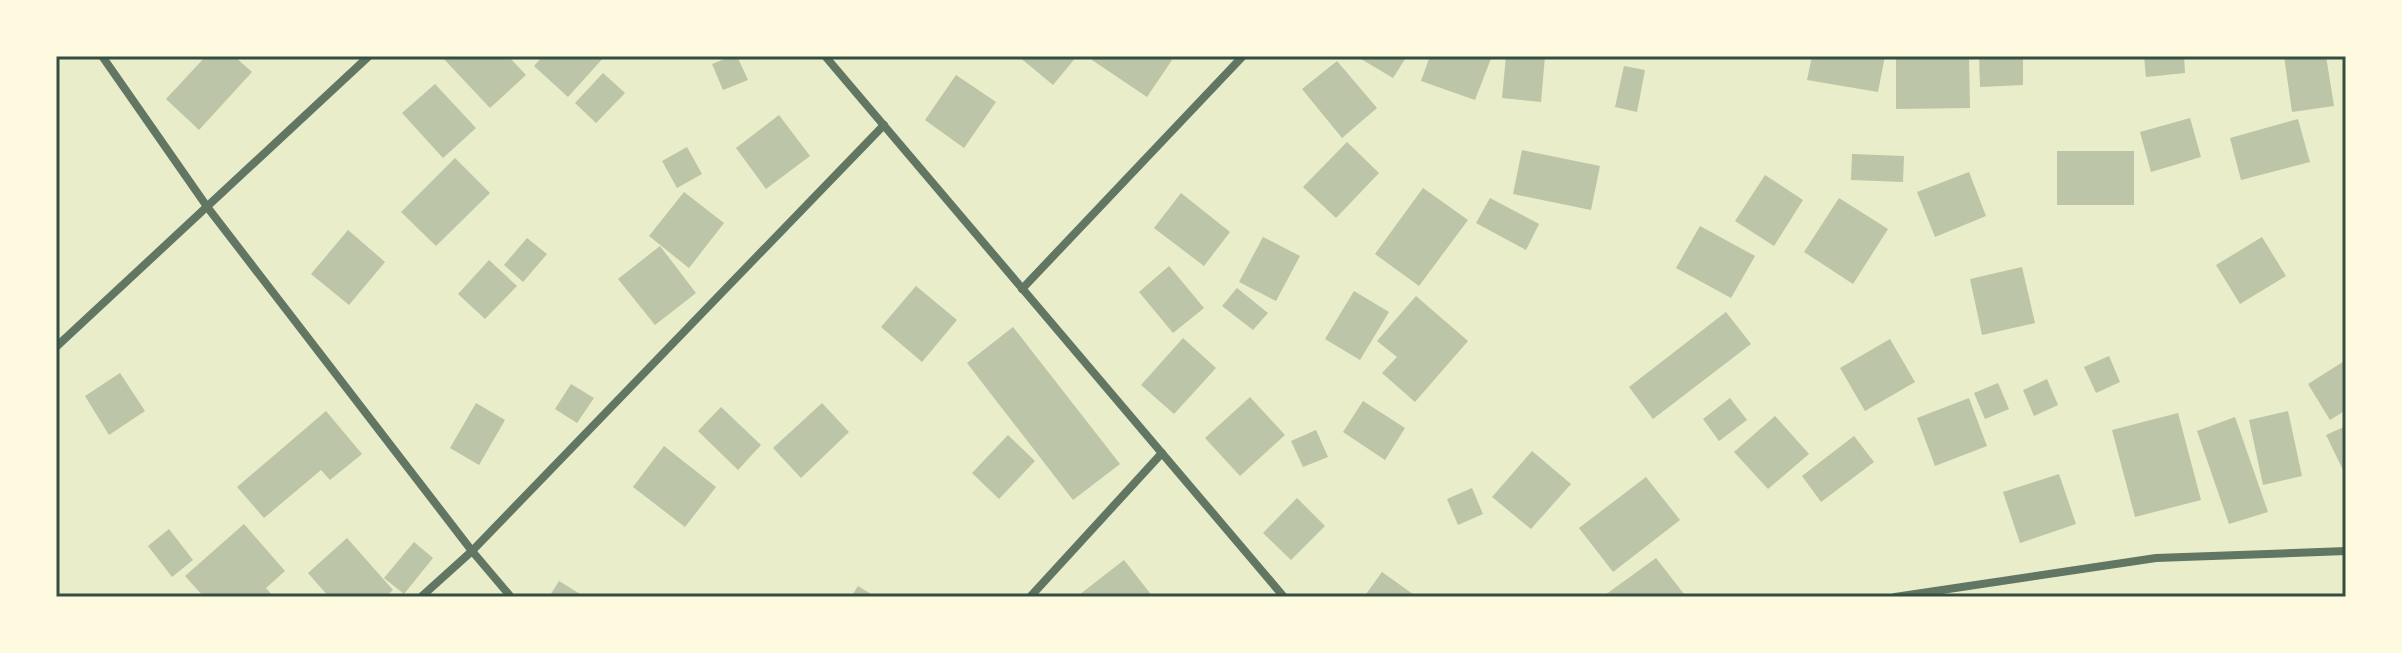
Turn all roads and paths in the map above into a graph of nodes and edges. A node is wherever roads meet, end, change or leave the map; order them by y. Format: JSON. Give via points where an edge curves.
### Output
{"nodes":[{"id":1,"x":102,"y":56,"type":"edge"},
{"id":2,"x":369,"y":56,"type":"edge"},
{"id":3,"x":825,"y":56,"type":"edge"},
{"id":4,"x":1243,"y":56,"type":"edge"},
{"id":5,"x":884,"y":125,"type":"junction"},
{"id":6,"x":208,"y":208,"type":"junction"},
{"id":7,"x":1022,"y":289,"type":"junction"},
{"id":8,"x":56,"y":347,"type":"edge"},
{"id":9,"x":1162,"y":453,"type":"junction"},
{"id":10,"x":472,"y":551,"type":"junction"},
{"id":11,"x":2346,"y":551,"type":"edge"},
{"id":12,"x":421,"y":597,"type":"edge"},
{"id":13,"x":511,"y":597,"type":"edge"},
{"id":14,"x":1030,"y":597,"type":"edge"},
{"id":15,"x":1284,"y":597,"type":"edge"},
{"id":16,"x":1895,"y":597,"type":"edge"}],
"edges":[{"from":1,"to":6,"type":"street"},
{"from":2,"to":6,"type":"street"},
{"from":3,"to":5,"type":"street"},
{"from":4,"to":7,"type":"street"},
{"from":5,"to":7,"type":"street"},
{"from":5,"to":10,"type":"street"},
{"from":6,"to":8,"type":"street"},
{"from":6,"to":10,"type":"street"},
{"from":7,"to":9,"type":"street"},
{"from":9,"to":14,"type":"street"},
{"from":9,"to":15,"type":"street"},
{"from":10,"to":12,"type":"street"},
{"from":10,"to":13,"type":"street"},
{"from":11,"to":16,"type":"street","via":[[2156,558]]}]}
